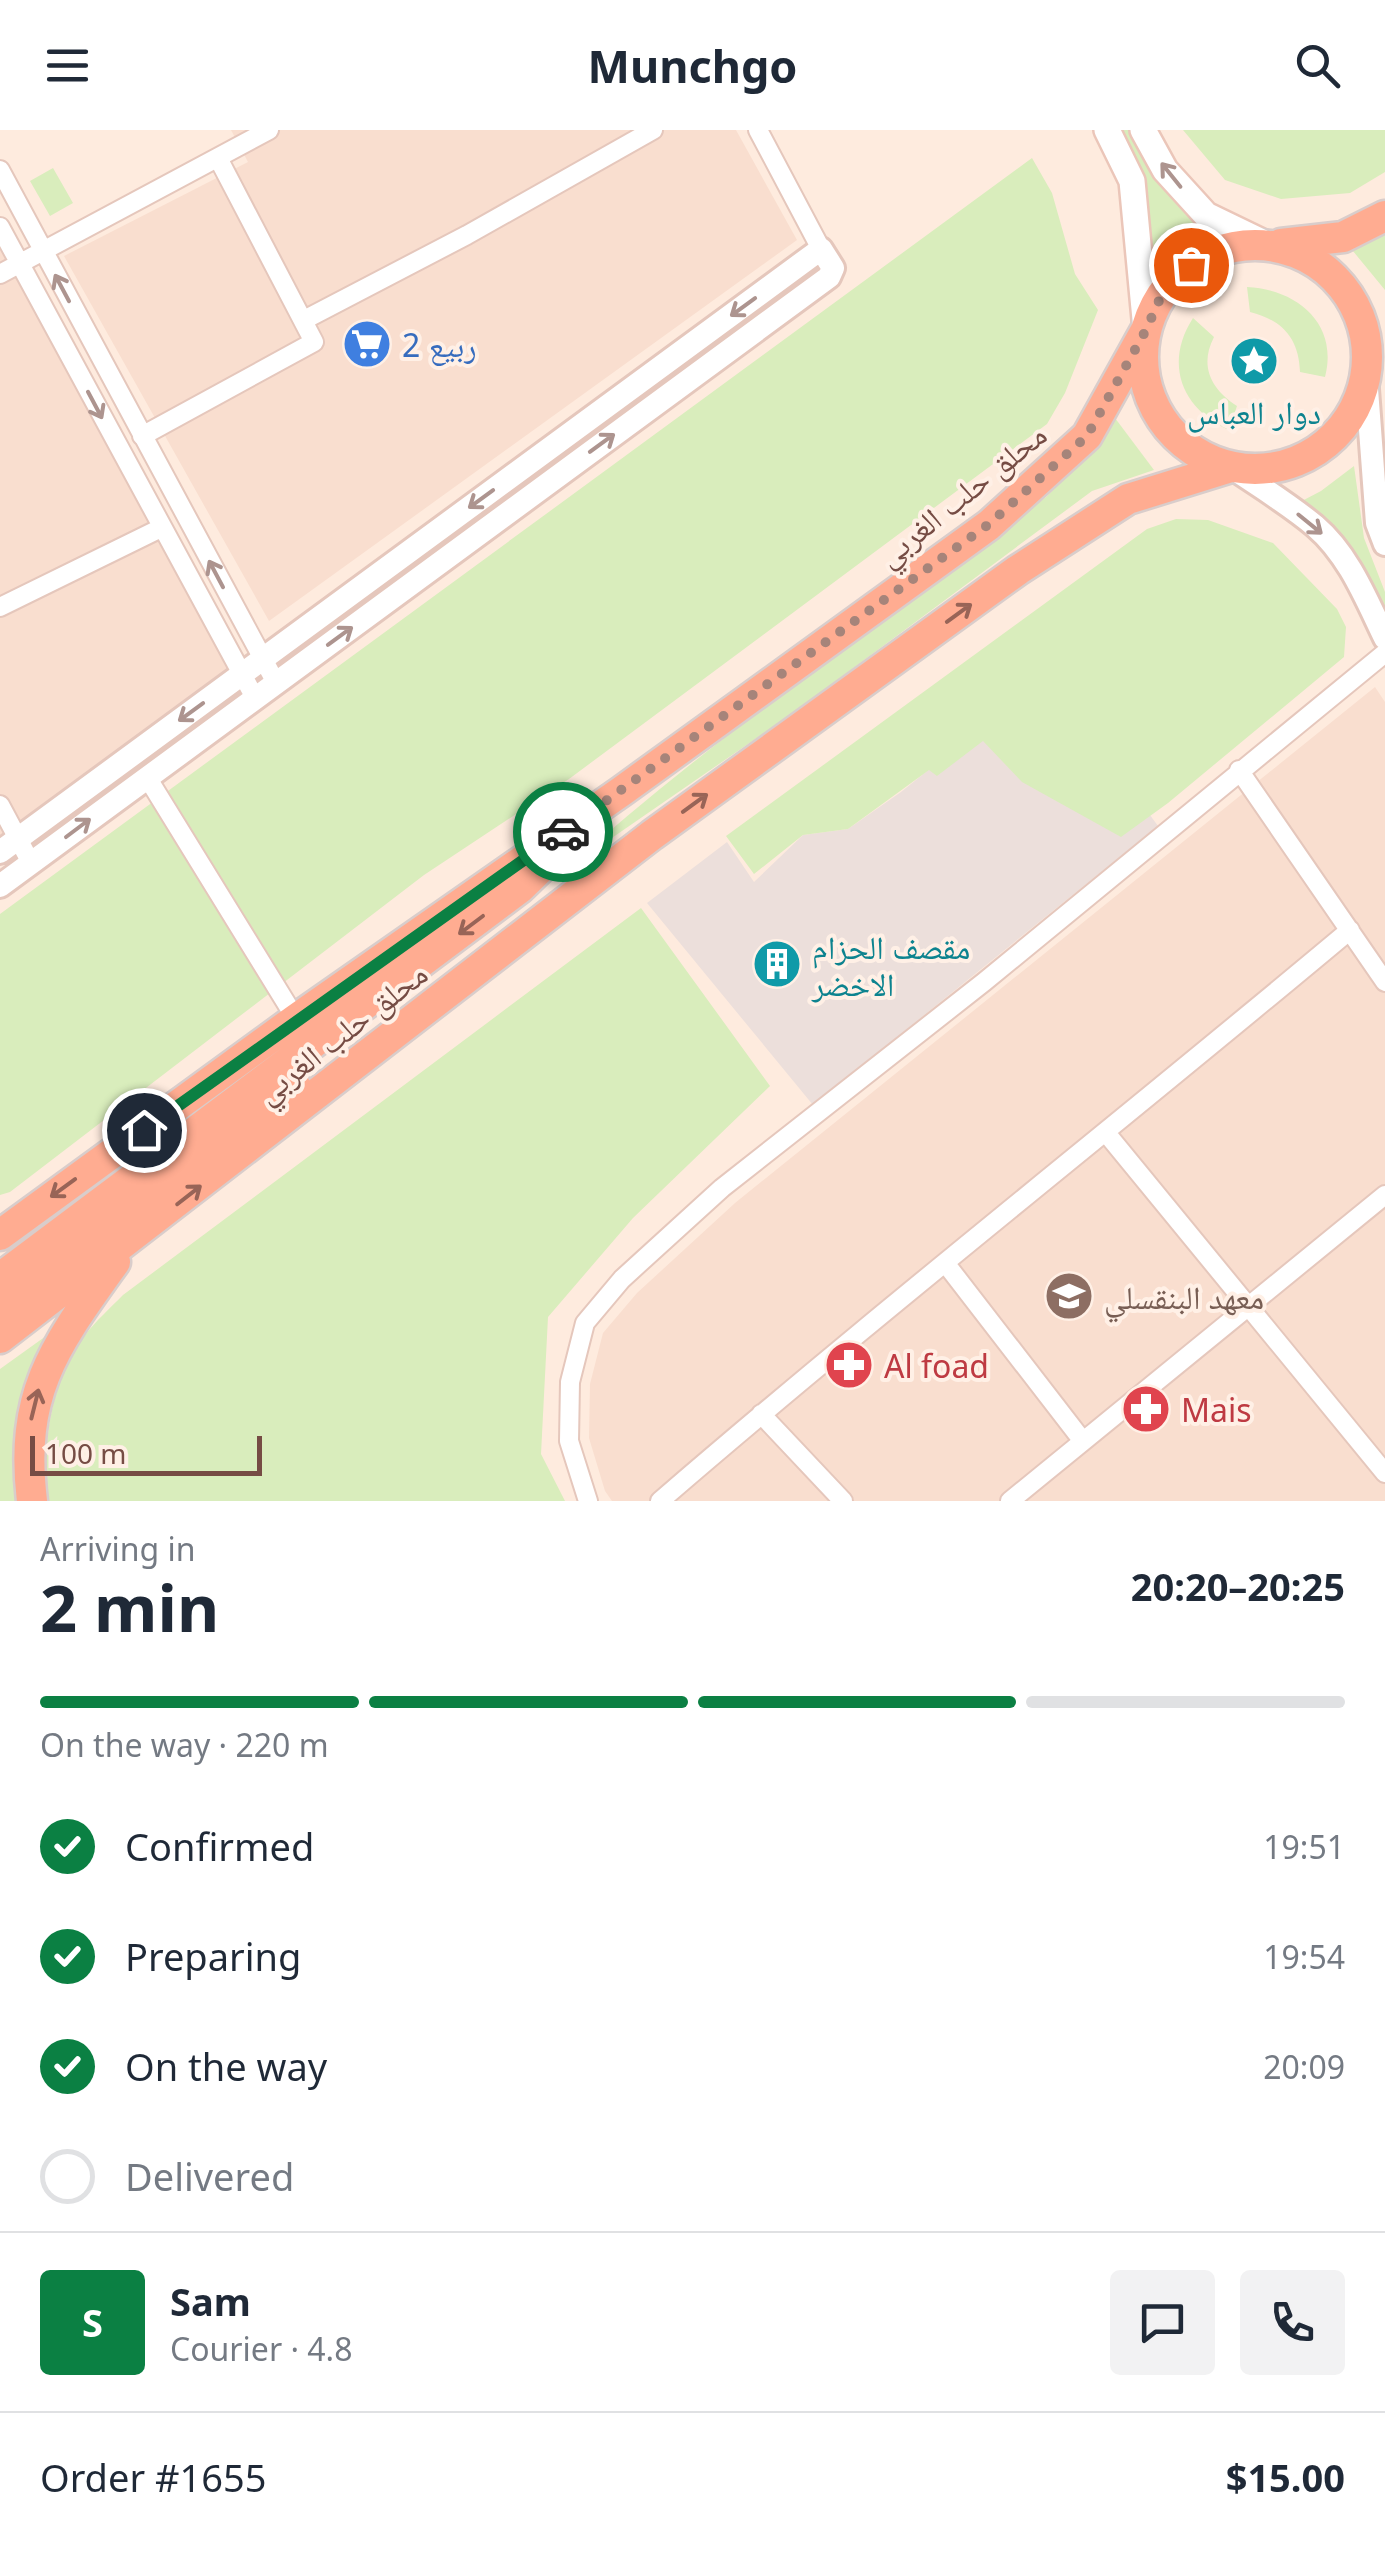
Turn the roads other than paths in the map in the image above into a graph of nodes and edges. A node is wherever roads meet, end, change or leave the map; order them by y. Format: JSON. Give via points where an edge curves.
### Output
{"nodes":[{"id":1,"x":269,"y":130,"type":"edge"},
{"id":2,"x":653,"y":130,"type":"edge"},
{"id":3,"x":758,"y":130,"type":"edge"},
{"id":4,"x":1107,"y":130,"type":"edge"},
{"id":5,"x":1143,"y":130,"type":"edge"},
{"id":6,"x":218,"y":158,"type":"junction"},
{"id":7,"x":0,"y":170,"type":"edge"},
{"id":8,"x":1385,"y":216,"type":"edge"},
{"id":9,"x":0,"y":226,"type":"edge"},
{"id":10,"x":1268,"y":246,"type":"junction"},
{"id":11,"x":821,"y":249,"type":"junction"},
{"id":12,"x":42,"y":251,"type":"junction"},
{"id":13,"x":20,"y":264,"type":"junction"},
{"id":14,"x":0,"y":274,"type":"edge"},
{"id":15,"x":304,"y":320,"type":"junction"},
{"id":16,"x":1146,"y":330,"type":"junction"},
{"id":17,"x":1385,"y":349,"type":"edge"},
{"id":18,"x":1366,"y":376,"type":"junction"},
{"id":19,"x":142,"y":436,"type":"junction"},
{"id":20,"x":1232,"y":467,"type":"junction"},
{"id":21,"x":160,"y":528,"type":"junction"},
{"id":22,"x":1385,"y":544,"type":"edge"},
{"id":23,"x":0,"y":607,"type":"edge"},
{"id":24,"x":1385,"y":638,"type":"edge"},
{"id":25,"x":1385,"y":653,"type":"edge"},
{"id":26,"x":262,"y":660,"type":"junction"},
{"id":27,"x":240,"y":676,"type":"junction"},
{"id":28,"x":276,"y":683,"type":"junction"},
{"id":29,"x":255,"y":698,"type":"junction"},
{"id":30,"x":1239,"y":770,"type":"junction"},
{"id":31,"x":147,"y":778,"type":"junction"},
{"id":32,"x":622,"y":791,"type":"junction"},
{"id":33,"x":0,"y":805,"type":"edge"},
{"id":34,"x":652,"y":835,"type":"junction"},
{"id":35,"x":9,"y":846,"type":"edge"},
{"id":36,"x":31,"y":863,"type":"junction"},
{"id":37,"x":0,"y":886,"type":"edge"},
{"id":38,"x":1350,"y":930,"type":"junction"},
{"id":39,"x":1385,"y":982,"type":"edge"},
{"id":40,"x":296,"y":1019,"type":"junction"},
{"id":41,"x":1107,"y":1134,"type":"junction"},
{"id":42,"x":1385,"y":1195,"type":"edge"},
{"id":43,"x":7,"y":1226,"type":"edge"},
{"id":44,"x":131,"y":1240,"type":"junction"},
{"id":45,"x":946,"y":1264,"type":"junction"},
{"id":46,"x":0,"y":1278,"type":"edge"},
{"id":47,"x":0,"y":1304,"type":"edge"},
{"id":48,"x":1248,"y":1309,"type":"junction"},
{"id":49,"x":0,"y":1338,"type":"edge"},
{"id":50,"x":761,"y":1414,"type":"junction"},
{"id":51,"x":1082,"y":1440,"type":"junction"},
{"id":52,"x":1385,"y":1474,"type":"edge"},
{"id":53,"x":32,"y":1501,"type":"edge"},
{"id":54,"x":588,"y":1501,"type":"edge"},
{"id":55,"x":660,"y":1501,"type":"edge"},
{"id":56,"x":843,"y":1501,"type":"edge"},
{"id":57,"x":1010,"y":1501,"type":"edge"}],
"edges":[{"from":1,"to":6,"type":"street"},
{"from":2,"to":15,"type":"street"},
{"from":3,"to":11,"type":"street"},
{"from":4,"to":16,"type":"main road","via":[[1132,181]]},
{"from":10,"to":5,"type":"main road","one_way":true,"via":[[1206,214],[1165,170]]},
{"from":6,"to":12,"type":"street"},
{"from":6,"to":15,"type":"street"},
{"from":7,"to":12,"type":"street"},
{"from":8,"to":10,"type":"highway","via":[[1343,237]]},
{"from":9,"to":13,"type":"street"},
{"from":10,"to":16,"type":"highway","via":[[1228,248],[1191,265],[1162,294]]},
{"from":10,"to":18,"type":"highway","via":[[1307,257],[1351,298],[1365,336]]},
{"from":11,"to":26,"type":"street","one_way":true},
{"from":28,"to":11,"type":"street","one_way":true,"via":[[828,277],[834,268]]},
{"from":12,"to":13,"type":"street"},
{"from":19,"to":12,"type":"street","one_way":true},
{"from":13,"to":14,"type":"street"},
{"from":13,"to":21,"type":"street","one_way":true},
{"from":15,"to":19,"type":"street","via":[[314,342]]},
{"from":16,"to":20,"type":"highway","via":[[1144,375],[1160,417],[1191,449]]},
{"from":16,"to":32,"type":"highway","name":"محلق حلب الغربي","via":[[1087,436],[989,524]]},
{"from":17,"to":18,"type":"highway"},
{"from":18,"to":20,"type":"highway","via":[[1350,418],[1318,450],[1276,468]]},
{"from":18,"to":22,"type":"street","via":[[1377,523]]},
{"from":26,"to":19,"type":"street","one_way":true},
{"from":20,"to":24,"type":"street","one_way":true,"via":[[1316,527],[1356,577]]},
{"from":34,"to":20,"type":"highway","name":"محلق حلب الغربي","one_way":true,"via":[[1018,570],[1128,499]]},
{"from":21,"to":23,"type":"street"},
{"from":21,"to":27,"type":"street"},
{"from":25,"to":30,"type":"street"},
{"from":26,"to":27,"type":"street"},
{"from":26,"to":28,"type":"street"},
{"from":27,"to":29,"type":"street"},
{"from":27,"to":35,"type":"street","one_way":true},
{"from":28,"to":29,"type":"street"},
{"from":29,"to":31,"type":"street"},
{"from":30,"to":38,"type":"street"},
{"from":30,"to":54,"type":"street","via":[[722,1188],[622,1279],[585,1323],[570,1382],[569,1441]]},
{"from":36,"to":31,"type":"street","one_way":true},
{"from":31,"to":40,"type":"street"},
{"from":32,"to":40,"type":"highway","name":"محلق حلب الغربي"},
{"from":32,"to":46,"type":"highway","one_way":true,"via":[[520,888]]},
{"from":33,"to":35,"type":"street"},
{"from":44,"to":34,"type":"highway","name":"محلق حلب الغربي","one_way":true},
{"from":34,"to":47,"type":"highway","via":[[534,912]]},
{"from":35,"to":36,"type":"street"},
{"from":36,"to":37,"type":"street"},
{"from":38,"to":39,"type":"street"},
{"from":38,"to":41,"type":"street"},
{"from":40,"to":43,"type":"highway","name":"محلق حلب الغربي","one_way":true},
{"from":41,"to":45,"type":"street"},
{"from":41,"to":48,"type":"street"},
{"from":42,"to":48,"type":"street"},
{"from":44,"to":49,"type":"highway","name":"محلق حلب الغربي"},
{"from":53,"to":44,"type":"highway","one_way":true,"via":[[28,1447],[46,1368]]},
{"from":45,"to":50,"type":"street"},
{"from":45,"to":51,"type":"street"},
{"from":48,"to":51,"type":"street"},
{"from":48,"to":52,"type":"street"},
{"from":50,"to":55,"type":"street"},
{"from":50,"to":56,"type":"street"},
{"from":51,"to":57,"type":"street"}]}
